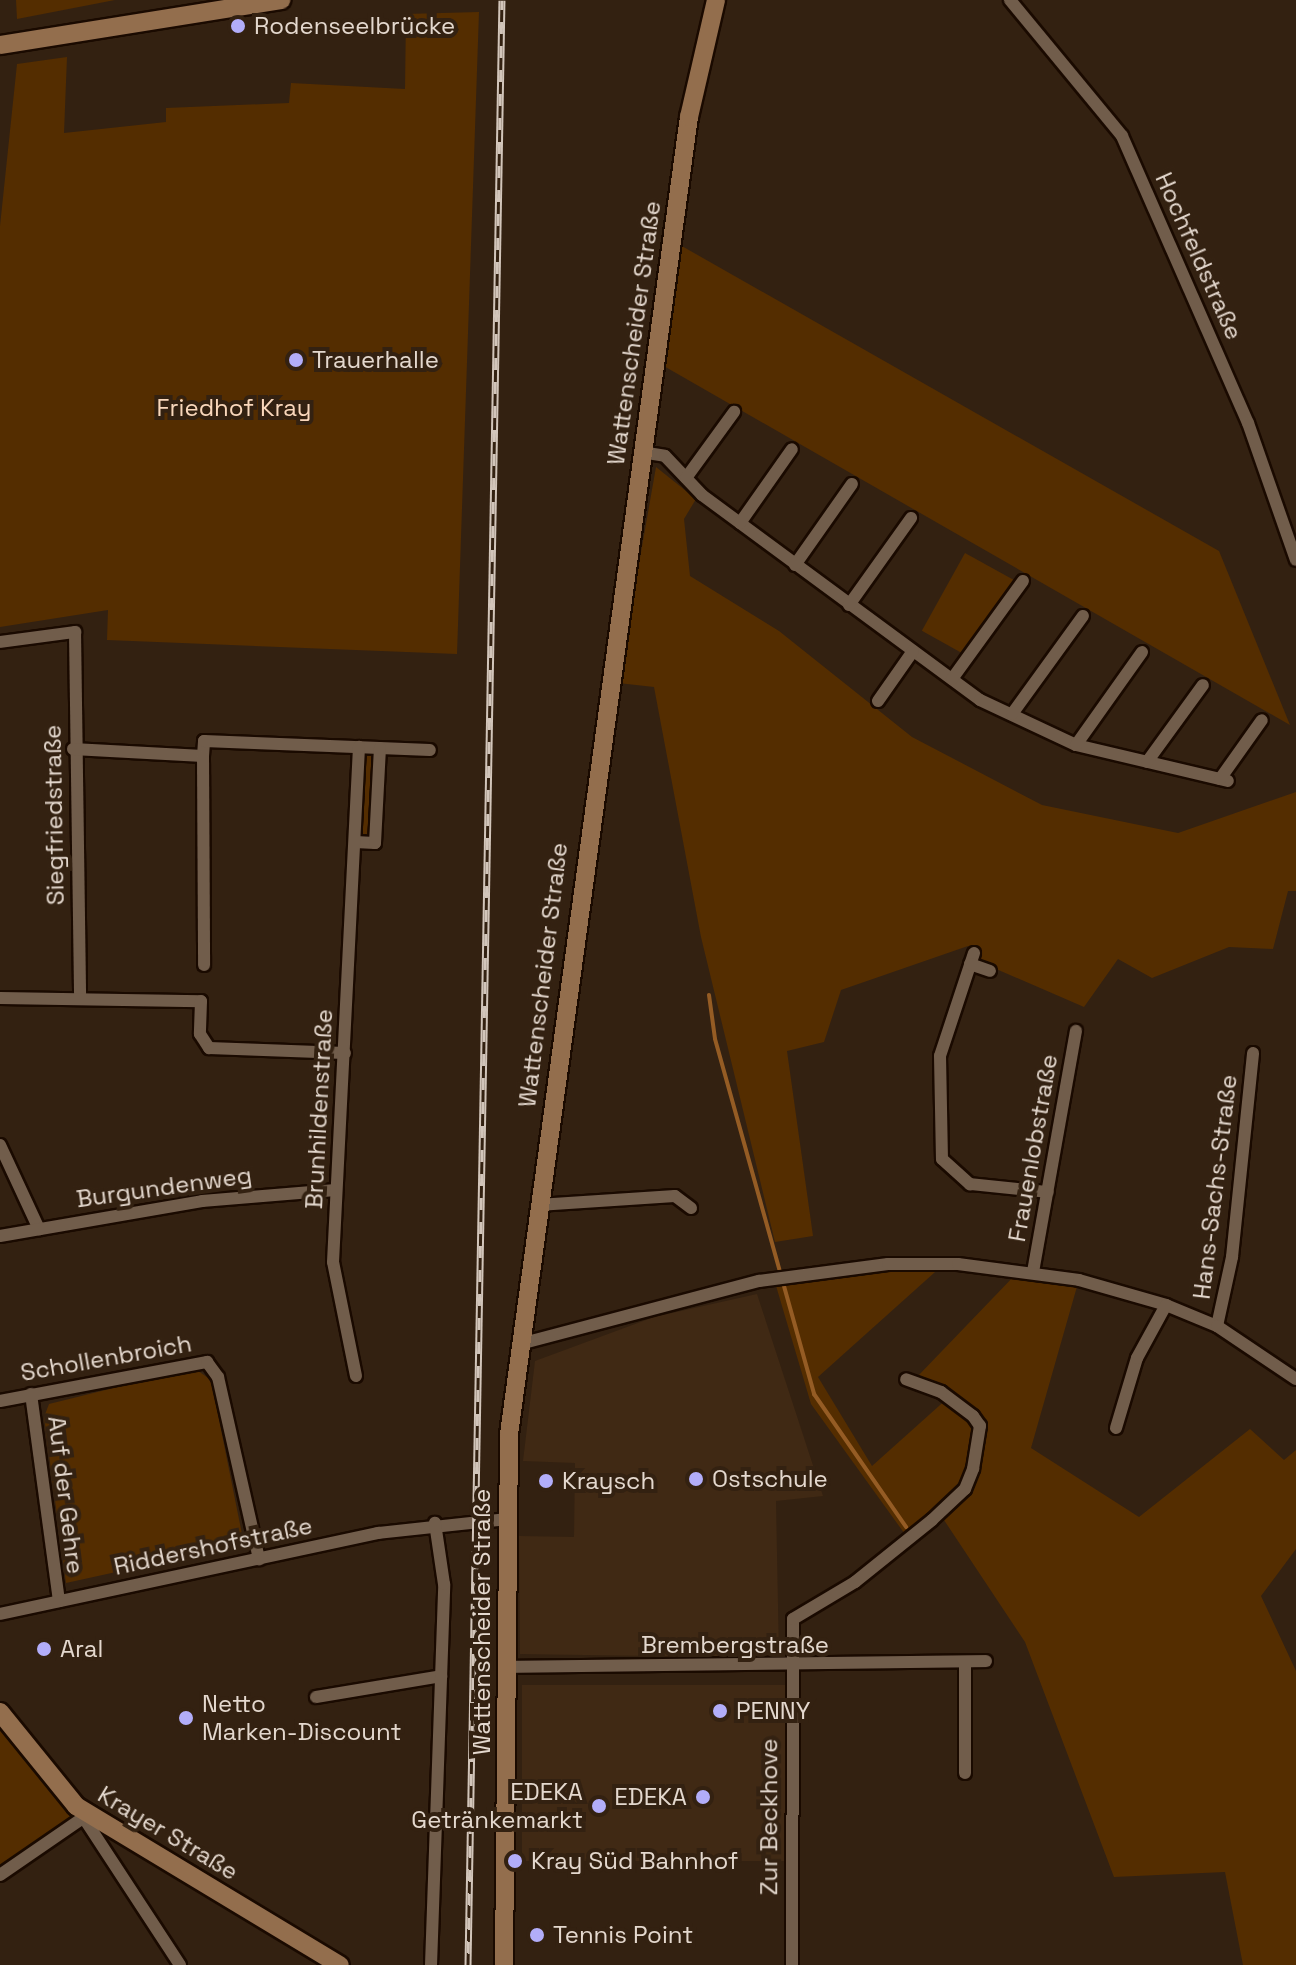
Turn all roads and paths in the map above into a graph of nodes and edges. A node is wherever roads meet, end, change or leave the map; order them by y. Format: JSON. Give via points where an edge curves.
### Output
{"nodes":[{"id":1,"x":281,"y":0,"type":"edge"},
{"id":2,"x":716,"y":0,"type":"edge"},
{"id":3,"x":1010,"y":0,"type":"edge"},
{"id":4,"x":187,"y":7,"type":"edge"},
{"id":5,"x":0,"y":45,"type":"edge"},
{"id":6,"x":734,"y":412,"type":"dead end"},
{"id":7,"x":792,"y":449,"type":"dead end"},
{"id":8,"x":641,"y":452,"type":"junction"},
{"id":9,"x":686,"y":478,"type":"junction"},
{"id":10,"x":852,"y":484,"type":"dead end"},
{"id":11,"x":911,"y":518,"type":"dead end"},
{"id":12,"x":740,"y":523,"type":"junction"},
{"id":13,"x":1296,"y":560,"type":"edge"},
{"id":14,"x":795,"y":565,"type":"junction"},
{"id":15,"x":1023,"y":581,"type":"dead end"},
{"id":16,"x":849,"y":605,"type":"junction"},
{"id":17,"x":1083,"y":616,"type":"dead end"},
{"id":18,"x":0,"y":642,"type":"edge"},
{"id":19,"x":913,"y":651,"type":"junction"},
{"id":20,"x":1142,"y":652,"type":"dead end"},
{"id":21,"x":952,"y":679,"type":"junction"},
{"id":22,"x":1203,"y":685,"type":"dead end"},
{"id":23,"x":878,"y":701,"type":"dead end"},
{"id":24,"x":1012,"y":714,"type":"junction"},
{"id":25,"x":1262,"y":720,"type":"dead end"},
{"id":26,"x":1076,"y":745,"type":"junction"},
{"id":27,"x":359,"y":747,"type":"junction"},
{"id":28,"x":380,"y":748,"type":"junction"},
{"id":29,"x":73,"y":749,"type":"junction"},
{"id":30,"x":430,"y":750,"type":"dead end"},
{"id":31,"x":203,"y":756,"type":"junction"},
{"id":32,"x":1147,"y":762,"type":"junction"},
{"id":33,"x":355,"y":842,"type":"junction"},
{"id":34,"x":204,"y":965,"type":"dead end"},
{"id":35,"x":990,"y":971,"type":"dead end"},
{"id":36,"x":80,"y":996,"type":"junction"},
{"id":37,"x":0,"y":998,"type":"edge"},
{"id":38,"x":1076,"y":1031,"type":"dead end"},
{"id":39,"x":345,"y":1053,"type":"junction"},
{"id":40,"x":1253,"y":1053,"type":"dead end"},
{"id":41,"x":0,"y":1145,"type":"edge"},
{"id":42,"x":336,"y":1190,"type":"junction"},
{"id":43,"x":1048,"y":1192,"type":"junction"},
{"id":44,"x":538,"y":1205,"type":"junction"},
{"id":45,"x":691,"y":1208,"type":"dead end"},
{"id":46,"x":39,"y":1229,"type":"junction"},
{"id":47,"x":0,"y":1236,"type":"edge"},
{"id":48,"x":1033,"y":1272,"type":"junction"},
{"id":49,"x":1166,"y":1305,"type":"junction"},
{"id":50,"x":1217,"y":1326,"type":"junction"},
{"id":51,"x":520,"y":1344,"type":"junction"},
{"id":52,"x":356,"y":1376,"type":"dead end"},
{"id":53,"x":906,"y":1379,"type":"dead end"},
{"id":54,"x":1296,"y":1379,"type":"edge"},
{"id":55,"x":31,"y":1394,"type":"junction"},
{"id":56,"x":0,"y":1401,"type":"edge"},
{"id":57,"x":1116,"y":1428,"type":"dead end"},
{"id":58,"x":506,"y":1519,"type":"junction"},
{"id":59,"x":435,"y":1523,"type":"junction"},
{"id":60,"x":259,"y":1559,"type":"junction"},
{"id":61,"x":59,"y":1601,"type":"junction"},
{"id":62,"x":0,"y":1614,"type":"edge"},
{"id":63,"x":986,"y":1661,"type":"dead end"},
{"id":64,"x":505,"y":1667,"type":"junction"},
{"id":65,"x":965,"y":1667,"type":"junction"},
{"id":66,"x":790,"y":1668,"type":"junction"},
{"id":67,"x":441,"y":1676,"type":"junction"},
{"id":68,"x":316,"y":1697,"type":"dead end"},
{"id":69,"x":0,"y":1712,"type":"edge"},
{"id":70,"x":965,"y":1773,"type":"dead end"},
{"id":71,"x":78,"y":1813,"type":"junction"},
{"id":72,"x":0,"y":1875,"type":"edge"},
{"id":73,"x":180,"y":1965,"type":"edge"},
{"id":74,"x":340,"y":1965,"type":"edge"},
{"id":75,"x":431,"y":1965,"type":"edge"},
{"id":76,"x":504,"y":1965,"type":"edge"},
{"id":77,"x":792,"y":1965,"type":"edge"}],
"edges":[{"from":1,"to":4,"type":"main road"},
{"from":2,"to":8,"type":"main road","name":"Wattenscheider Straße","via":[[689,118]]},
{"from":3,"to":13,"type":"street","name":"Hochfeldstraße","via":[[1122,136],[1248,423]]},
{"from":4,"to":5,"type":"main road"},
{"from":6,"to":9,"type":"street"},
{"from":7,"to":12,"type":"street"},
{"from":8,"to":9,"type":"street","via":[[665,456]]},
{"from":8,"to":44,"type":"main road","name":"Wattenscheider Straße"},
{"from":9,"to":12,"type":"street"},
{"from":10,"to":14,"type":"street"},
{"from":11,"to":16,"type":"street"},
{"from":12,"to":14,"type":"street"},
{"from":14,"to":16,"type":"street"},
{"from":15,"to":21,"type":"street"},
{"from":16,"to":19,"type":"street"},
{"from":17,"to":24,"type":"street"},
{"from":18,"to":29,"type":"street","name":"Siegfriedstraße","via":[[75,632]]},
{"from":19,"to":21,"type":"street"},
{"from":19,"to":23,"type":"street"},
{"from":20,"to":26,"type":"street"},
{"from":21,"to":24,"type":"street"},
{"from":22,"to":32,"type":"street"},
{"from":24,"to":26,"type":"street"},
{"from":25,"to":32,"type":"street","via":[[1224,780]]},
{"from":26,"to":32,"type":"street"},
{"from":27,"to":28,"type":"street"},
{"from":27,"to":31,"type":"street","via":[[204,741]]},
{"from":27,"to":33,"type":"street","name":"Brunhildenstraße"},
{"from":28,"to":30,"type":"street"},
{"from":28,"to":33,"type":"street","via":[[375,843]]},
{"from":29,"to":31,"type":"street"},
{"from":29,"to":36,"type":"street","name":"Siegfriedstraße"},
{"from":31,"to":34,"type":"street"},
{"from":33,"to":39,"type":"street","name":"Brunhildenstraße"},
{"from":35,"to":43,"type":"street","via":[[972,959],[940,1056],[942,1159],[970,1184]]},
{"from":36,"to":37,"type":"street"},
{"from":36,"to":39,"type":"street","via":[[201,1001],[203,1044]]},
{"from":38,"to":43,"type":"street","name":"Frauenlobstraße"},
{"from":39,"to":42,"type":"street","name":"Brunhildenstraße"},
{"from":40,"to":50,"type":"street","name":"Hans-Sachs-Straße","via":[[1232,1257]]},
{"from":41,"to":46,"type":"street"},
{"from":42,"to":46,"type":"street","name":"Burgundenweg","via":[[202,1201]]},
{"from":42,"to":52,"type":"street","name":"Brunhildenstraße","via":[[333,1262]]},
{"from":43,"to":48,"type":"street","name":"Frauenlobstraße"},
{"from":44,"to":45,"type":"street","via":[[675,1196]]},
{"from":44,"to":51,"type":"main road","name":"Wattenscheider Straße"},
{"from":46,"to":47,"type":"street","name":"Burgundenweg"},
{"from":48,"to":49,"type":"street"},
{"from":48,"to":51,"type":"street","via":[[944,1264],[811,1272]]},
{"from":49,"to":50,"type":"street"},
{"from":49,"to":57,"type":"street","via":[[1137,1358]]},
{"from":50,"to":54,"type":"street"},
{"from":51,"to":58,"type":"main road","name":"Wattenscheider Straße"},
{"from":53,"to":66,"type":"street","name":"Zur Beckhove","via":[[941,1392],[980,1426],[965,1489],[824,1603],[798,1612]]},
{"from":55,"to":56,"type":"street","name":"Schollenbroich"},
{"from":55,"to":60,"type":"street","name":"Schollenbroich","via":[[207,1362],[218,1377]]},
{"from":55,"to":61,"type":"street","name":"Auf der Gehre"},
{"from":58,"to":59,"type":"street","name":"Riddershofstraße"},
{"from":58,"to":64,"type":"main road","name":"Wattenscheider Straße"},
{"from":59,"to":60,"type":"street","name":"Riddershofstraße"},
{"from":59,"to":67,"type":"street","via":[[444,1584]]},
{"from":60,"to":61,"type":"street","name":"Riddershofstraße"},
{"from":61,"to":62,"type":"street","name":"Riddershofstraße"},
{"from":63,"to":65,"type":"street","name":"Brembergstraße"},
{"from":64,"to":66,"type":"street","name":"Brembergstraße"},
{"from":64,"to":76,"type":"main road","name":"Wattenscheider Straße"},
{"from":65,"to":66,"type":"street","name":"Brembergstraße"},
{"from":65,"to":70,"type":"street"},
{"from":66,"to":77,"type":"street","name":"Zur Beckhove"},
{"from":67,"to":68,"type":"street"},
{"from":67,"to":75,"type":"street"},
{"from":69,"to":71,"type":"main road","name":"Krayer Straße"},
{"from":71,"to":72,"type":"street"},
{"from":71,"to":73,"type":"street"},
{"from":71,"to":74,"type":"main road","name":"Krayer Straße"}]}
